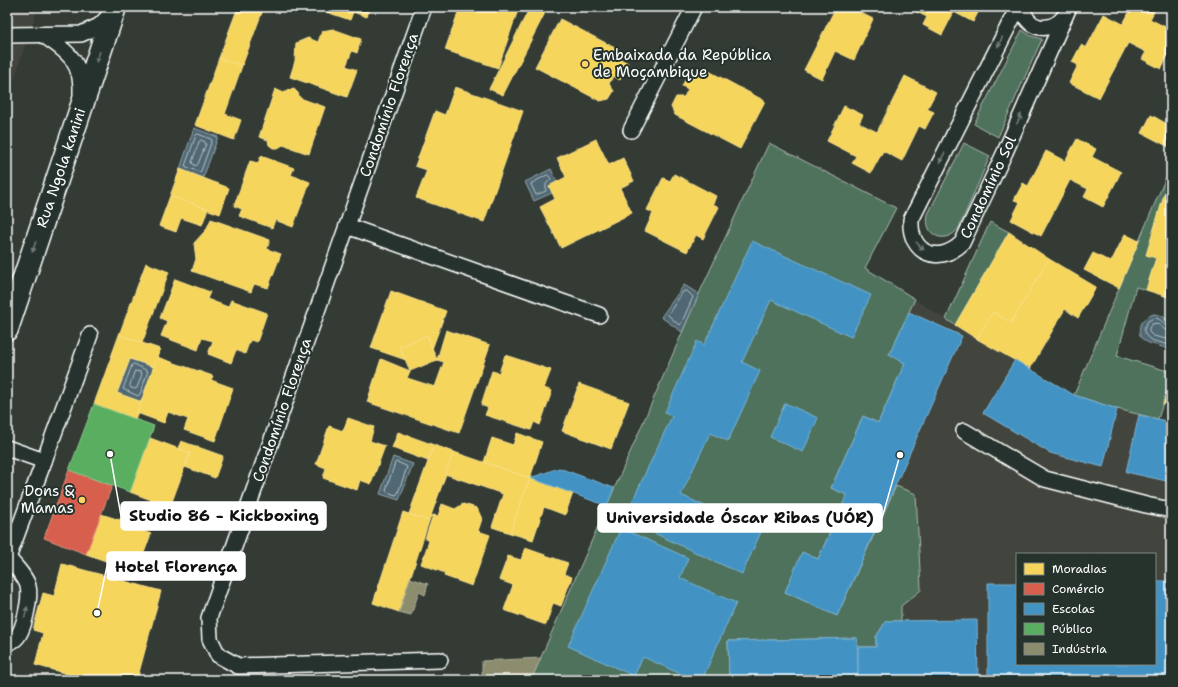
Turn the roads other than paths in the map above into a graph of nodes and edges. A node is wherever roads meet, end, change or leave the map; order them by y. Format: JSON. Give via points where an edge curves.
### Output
{"nodes":[{"id":1,"x":424,"y":7,"type":"edge"},
{"id":2,"x":694,"y":7,"type":"edge"},
{"id":3,"x":1018,"y":7,"type":"edge"},
{"id":4,"x":1023,"y":7,"type":"edge"},
{"id":5,"x":114,"y":9,"type":"edge"},
{"id":6,"x":1067,"y":10,"type":"edge"},
{"id":7,"x":7,"y":35,"type":"edge"},
{"id":8,"x":43,"y":35,"type":"junction"},
{"id":9,"x":80,"y":110,"type":"junction"},
{"id":10,"x":631,"y":130,"type":"dead end"},
{"id":11,"x":347,"y":226,"type":"junction"},
{"id":12,"x":599,"y":315,"type":"dead end"},
{"id":13,"x":7,"y":329,"type":"edge"},
{"id":14,"x":90,"y":335,"type":"dead end"},
{"id":15,"x":964,"y":431,"type":"dead end"},
{"id":16,"x":7,"y":448,"type":"edge"},
{"id":17,"x":44,"y":461,"type":"junction"},
{"id":18,"x":1171,"y":510,"type":"edge"},
{"id":19,"x":8,"y":557,"type":"edge"},
{"id":20,"x":7,"y":643,"type":"edge"},
{"id":21,"x":440,"y":660,"type":"dead end"}],
"edges":[{"from":1,"to":11,"type":"lane","name":"Condomínio Florença"},
{"from":2,"to":10,"type":"lane"},
{"from":3,"to":6,"type":"lane","name":"Condomínio Sol","one_way":true,"via":[[911,220],[910,230],[913,239],[927,253],[946,254],[962,243]]},
{"from":4,"to":6,"type":"lane","name":"Condomínio Sol","via":[[1025,16],[1031,23],[1046,28],[1060,22]]},
{"from":5,"to":8,"type":"lane","via":[[99,26],[81,34]]},
{"from":5,"to":9,"type":"main road","name":"Rua Ngola kanini","one_way":true},
{"from":7,"to":8,"type":"lane"},
{"from":8,"to":9,"type":"lane","via":[[61,46],[76,63],[82,82]]},
{"from":9,"to":13,"type":"main road","name":"Rua Ngola kanini","one_way":true},
{"from":11,"to":12,"type":"lane"},
{"from":11,"to":21,"type":"lane","name":"Condomínio Florença","via":[[209,618],[210,639],[218,655],[238,666]]},
{"from":14,"to":17,"type":"lane"},
{"from":15,"to":18,"type":"lane","via":[[1045,479]]},
{"from":16,"to":17,"type":"lane"},
{"from":17,"to":19,"type":"lane"},
{"from":20,"to":19,"type":"lane","one_way":true,"via":[[16,638],[28,606],[28,586]]}]}
